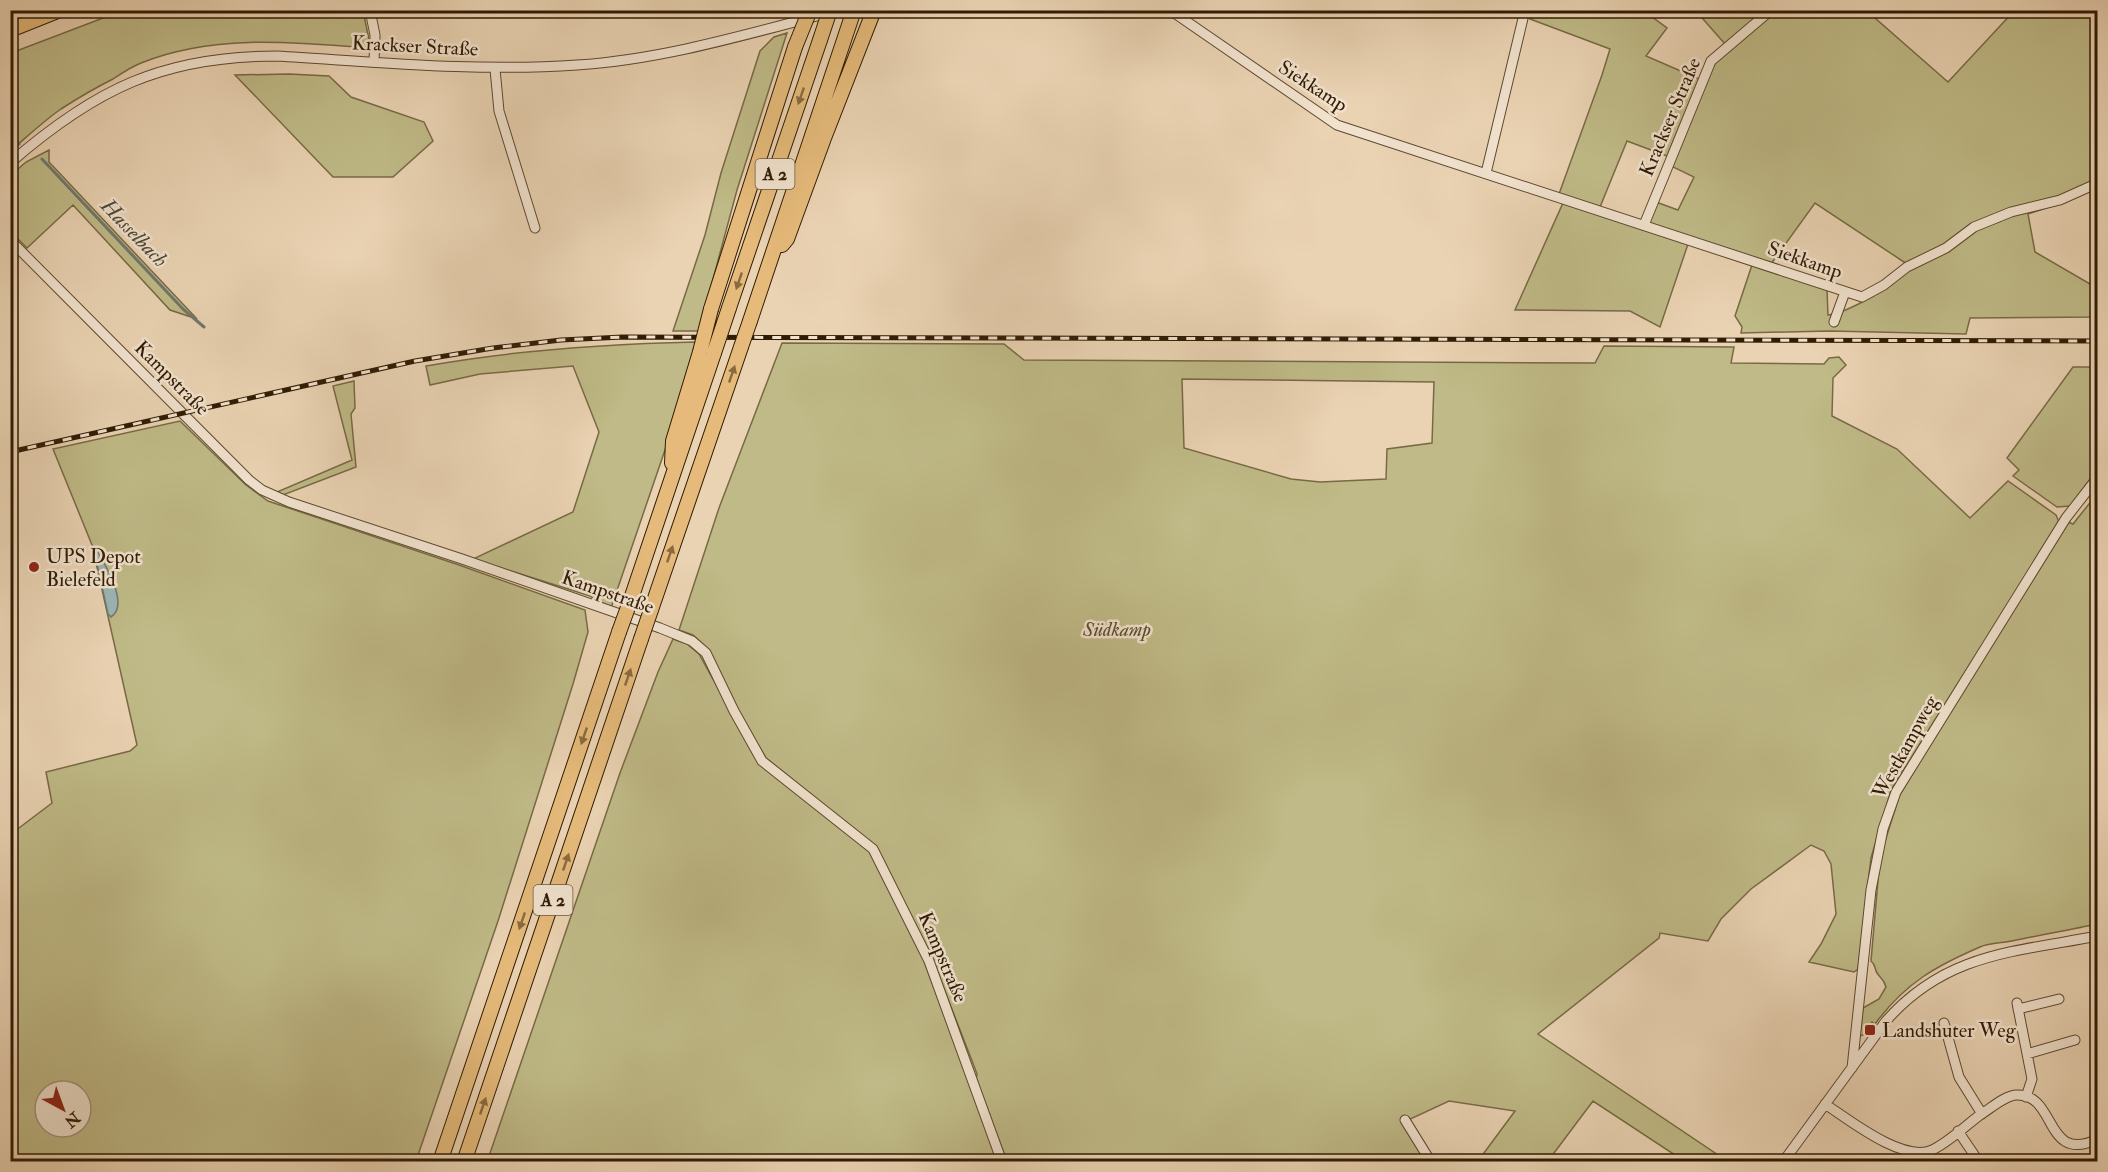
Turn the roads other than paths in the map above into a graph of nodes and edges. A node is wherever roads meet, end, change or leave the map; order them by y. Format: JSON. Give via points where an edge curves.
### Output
{"nodes":[{"id":1,"x":60,"y":10,"type":"edge"},
{"id":2,"x":370,"y":10,"type":"edge"},
{"id":3,"x":802,"y":10,"type":"edge"},
{"id":4,"x":810,"y":10,"type":"edge"},
{"id":5,"x":830,"y":10,"type":"edge"},
{"id":6,"x":840,"y":10,"type":"edge"},
{"id":7,"x":854,"y":10,"type":"edge"},
{"id":8,"x":874,"y":10,"type":"edge"},
{"id":9,"x":1170,"y":10,"type":"edge"},
{"id":10,"x":1526,"y":10,"type":"edge"},
{"id":11,"x":1771,"y":10,"type":"edge"},
{"id":12,"x":10,"y":30,"type":"edge"},
{"id":13,"x":795,"y":47,"type":"junction"},
{"id":14,"x":374,"y":62,"type":"junction"},
{"id":15,"x":495,"y":69,"type":"junction"},
{"id":16,"x":10,"y":164,"type":"edge"},
{"id":17,"x":1486,"y":173,"type":"junction"},
{"id":18,"x":2097,"y":183,"type":"edge"},
{"id":19,"x":1644,"y":225,"type":"junction"},
{"id":20,"x":535,"y":228,"type":"dead end"},
{"id":21,"x":10,"y":240,"type":"edge"},
{"id":22,"x":772,"y":255,"type":"junction"},
{"id":23,"x":1845,"y":292,"type":"junction"},
{"id":24,"x":1834,"y":322,"type":"dead end"},
{"id":25,"x":707,"y":352,"type":"junction"},
{"id":26,"x":2097,"y":477,"type":"edge"},
{"id":27,"x":2097,"y":936,"type":"edge"},
{"id":28,"x":2059,"y":999,"type":"dead end"},
{"id":29,"x":1944,"y":1023,"type":"dead end"},
{"id":30,"x":2075,"y":1040,"type":"dead end"},
{"id":31,"x":2027,"y":1054,"type":"junction"},
{"id":32,"x":1852,"y":1068,"type":"junction"},
{"id":33,"x":2026,"y":1097,"type":"junction"},
{"id":34,"x":1825,"y":1104,"type":"junction"},
{"id":35,"x":1982,"y":1114,"type":"junction"},
{"id":36,"x":1405,"y":1120,"type":"dead end"},
{"id":37,"x":1958,"y":1131,"type":"junction"},
{"id":38,"x":2097,"y":1139,"type":"edge"},
{"id":39,"x":440,"y":1161,"type":"edge"},
{"id":40,"x":464,"y":1161,"type":"edge"},
{"id":41,"x":1002,"y":1161,"type":"edge"},
{"id":42,"x":1431,"y":1161,"type":"edge"},
{"id":43,"x":1783,"y":1161,"type":"edge"},
{"id":44,"x":1979,"y":1161,"type":"edge"}],
"edges":[{"from":1,"to":12,"type":"highway"},
{"from":2,"to":14,"type":"street","via":[[375,35]]},
{"from":3,"to":13,"type":"highway","bridge":true},
{"from":4,"to":13,"type":"highway","bridge":true},
{"from":5,"to":25,"type":"highway","number":"A 2","one_way":true,"bridge":true,"via":[[729,308]]},
{"from":6,"to":15,"type":"street","name":"Krackser Straße","via":[[635,58]]},
{"from":7,"to":22,"type":"highway","number":"A 2"},
{"from":8,"to":22,"type":"highway","via":[[787,239]]},
{"from":9,"to":17,"type":"street","name":"Siekkamp","via":[[1336,125]]},
{"from":10,"to":17,"type":"street"},
{"from":11,"to":19,"type":"street","name":"Krackser Straße","via":[[1711,61]]},
{"from":13,"to":25,"type":"highway","bridge":true,"via":[[711,309]]},
{"from":14,"to":15,"type":"street","name":"Krackser Straße"},
{"from":14,"to":16,"type":"street","name":"Krackser Straße","via":[[250,56],[173,68],[123,85],[99,98],[53,128]]},
{"from":15,"to":20,"type":"street","via":[[499,111]]},
{"from":17,"to":19,"type":"street","name":"Siekkamp"},
{"from":18,"to":23,"type":"street","name":"Siekkamp","via":[[2060,200],[2011,212],[1974,227],[1862,297]]},
{"from":19,"to":23,"type":"street","name":"Siekkamp"},
{"from":21,"to":41,"type":"street","name":"Kampstraße","via":[[262,490],[660,628],[692,641],[706,653],[762,761],[873,849],[929,961]]},
{"from":40,"to":22,"type":"highway","number":"A 2","one_way":true,"bridge":true},
{"from":23,"to":24,"type":"street"},
{"from":25,"to":39,"type":"highway","number":"A 2","one_way":true,"bridge":true,"via":[[631,599]]},
{"from":26,"to":32,"type":"street","name":"Westkampweg","via":[[2066,518],[1896,792],[1883,829],[1871,890]]},
{"from":27,"to":32,"type":"street","via":[[1983,958],[1938,976],[1895,1011]]},
{"from":28,"to":31,"type":"street","via":[[2018,1006]]},
{"from":29,"to":35,"type":"street","via":[[1959,1077]]},
{"from":30,"to":31,"type":"street"},
{"from":31,"to":33,"type":"street","via":[[2032,1079]]},
{"from":32,"to":34,"type":"street"},
{"from":33,"to":35,"type":"street","via":[[2013,1096]]},
{"from":33,"to":38,"type":"street","via":[[2042,1107],[2054,1132],[2065,1141],[2079,1145]]},
{"from":34,"to":37,"type":"street","via":[[1866,1133],[1904,1149],[1928,1151]]},
{"from":34,"to":43,"type":"street"},
{"from":35,"to":37,"type":"street"},
{"from":36,"to":42,"type":"street"},
{"from":37,"to":44,"type":"street"}]}
